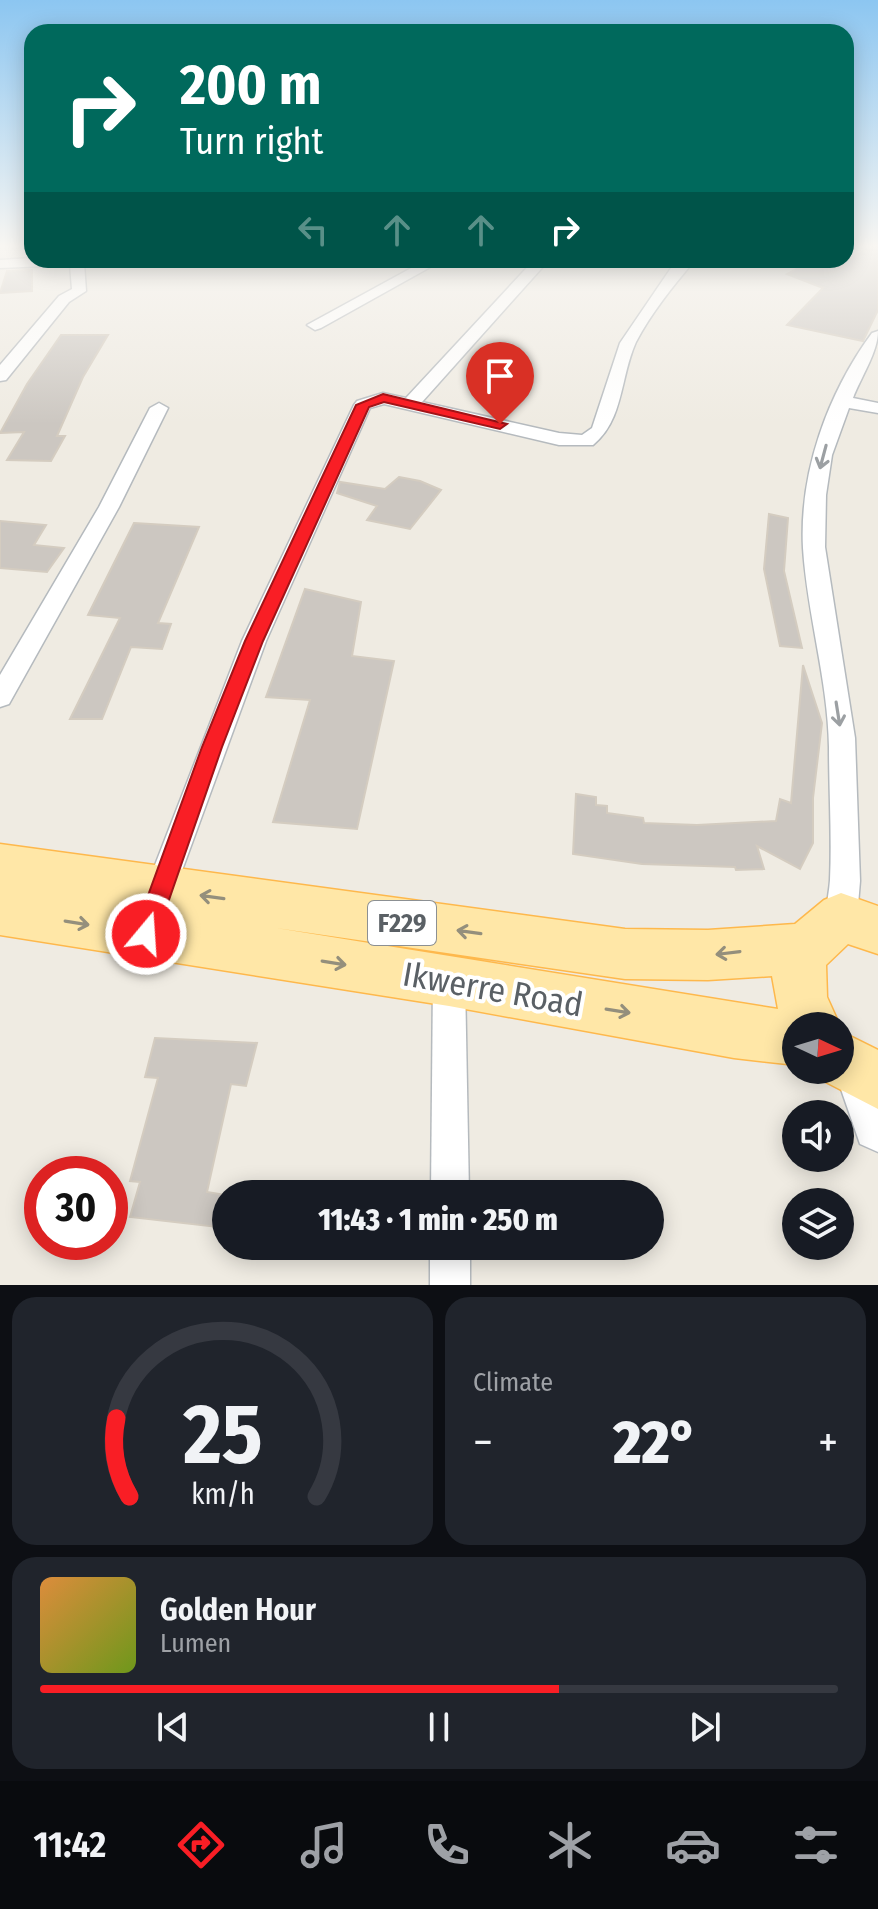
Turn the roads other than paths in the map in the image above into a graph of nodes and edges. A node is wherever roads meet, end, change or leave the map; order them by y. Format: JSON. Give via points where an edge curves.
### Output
{"nodes":[{"id":1,"x":60,"y":304,"type":"edge"},
{"id":2,"x":354,"y":304,"type":"edge"},
{"id":3,"x":502,"y":304,"type":"edge"},
{"id":4,"x":654,"y":304,"type":"edge"},
{"id":5,"x":315,"y":325,"type":"dead end"},
{"id":6,"x":878,"y":336,"type":"edge"},
{"id":7,"x":0,"y":376,"type":"edge"},
{"id":8,"x":412,"y":402,"type":"junction"},
{"id":9,"x":843,"y":402,"type":"junction"},
{"id":10,"x":159,"y":408,"type":"dead end"},
{"id":11,"x":878,"y":408,"type":"edge"},
{"id":12,"x":0,"y":697,"type":"edge"},
{"id":13,"x":0,"y":866,"type":"edge"},
{"id":14,"x":0,"y":911,"type":"edge"},
{"id":15,"x":153,"y":912,"type":"junction"},
{"id":16,"x":842,"y":932,"type":"edge"},
{"id":17,"x":449,"y":980,"type":"junction"},
{"id":18,"x":807,"y":1012,"type":"edge"},
{"id":19,"x":782,"y":1036,"type":"edge"},
{"id":20,"x":859,"y":1071,"type":"edge"},
{"id":21,"x":878,"y":1126,"type":"edge"},
{"id":22,"x":450,"y":1180,"type":"edge"},
{"id":23,"x":450,"y":1260,"type":"edge"},
{"id":24,"x":450,"y":1285,"type":"edge"}],
"edges":[{"from":1,"to":7,"type":"street"},
{"from":2,"to":5,"type":"street"},
{"from":3,"to":8,"type":"street"},
{"from":4,"to":8,"type":"street","via":[[628,343],[600,430],[586,441]]},
{"from":6,"to":9,"type":"street","via":[[857,365]]},
{"from":8,"to":15,"type":"street","via":[[383,398],[363,405],[350,429],[254,641]]},
{"from":9,"to":11,"type":"street"},
{"from":9,"to":16,"type":"street","one_way":true,"via":[[822,455],[814,547],[842,738]]},
{"from":10,"to":12,"type":"street"},
{"from":13,"to":15,"type":"main road","number":"F229"},
{"from":14,"to":15,"type":"main road","name":"Ikwerre Road","number":"F229","one_way":true},
{"from":16,"to":15,"type":"main road","number":"F229","one_way":true,"via":[[708,955],[625,954]]},
{"from":15,"to":17,"type":"main road","name":"Ikwerre Road","number":"F229","one_way":true},
{"from":16,"to":18,"type":"main road","via":[[799,969],[799,992]]},
{"from":17,"to":19,"type":"main road","name":"Ikwerre Road","number":"F229","one_way":true},
{"from":17,"to":22,"type":"street"},
{"from":20,"to":21,"type":"main road"},
{"from":23,"to":24,"type":"street"}]}
